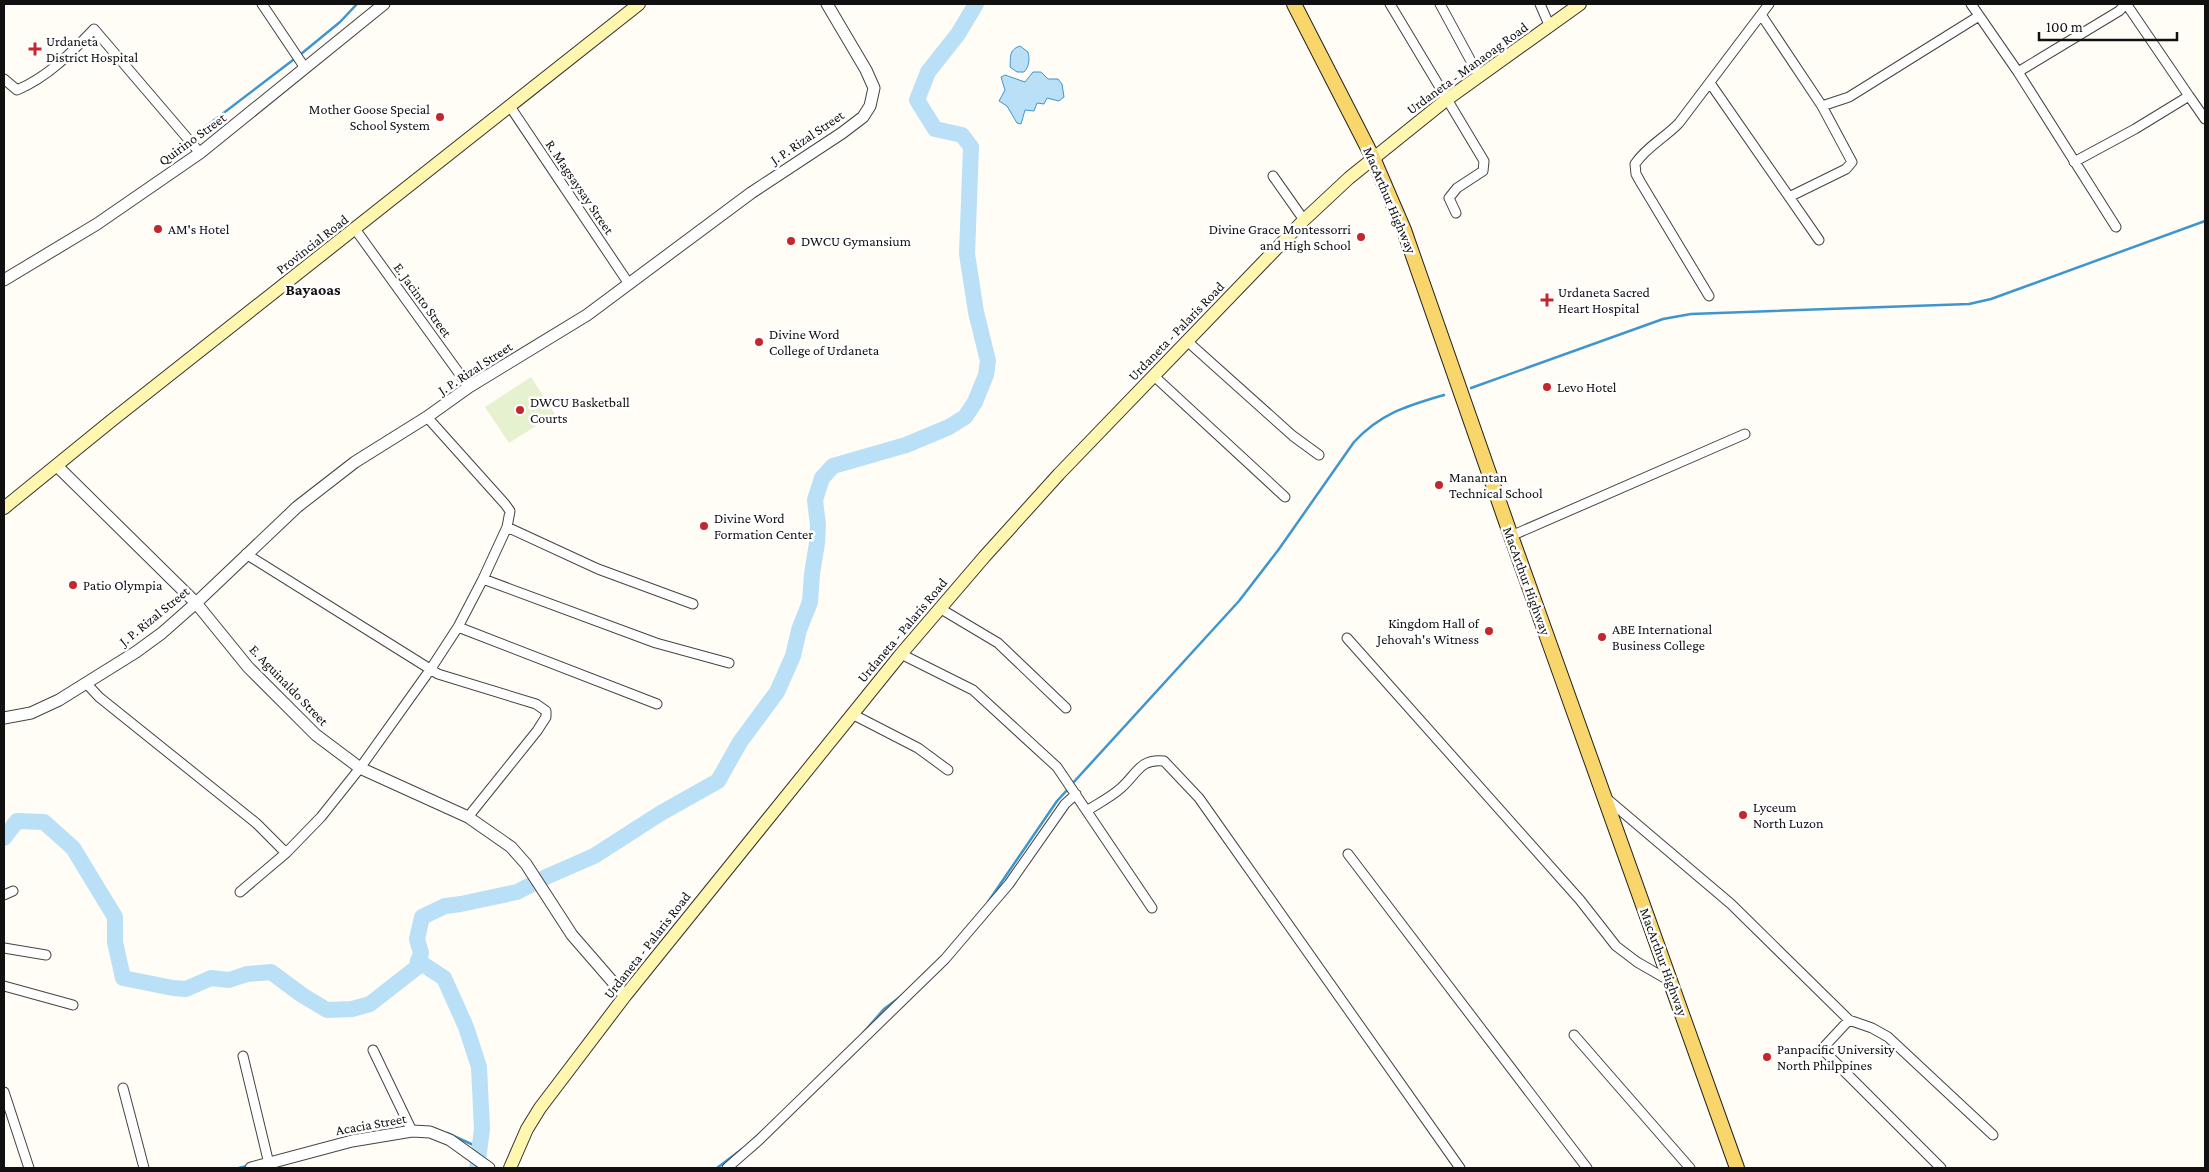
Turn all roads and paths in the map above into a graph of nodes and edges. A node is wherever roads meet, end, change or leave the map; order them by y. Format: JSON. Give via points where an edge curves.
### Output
{"nodes":[{"id":1,"x":262,"y":4,"type":"edge"},
{"id":2,"x":384,"y":4,"type":"edge"},
{"id":3,"x":639,"y":4,"type":"edge"},
{"id":4,"x":827,"y":4,"type":"edge"},
{"id":5,"x":1294,"y":4,"type":"edge"},
{"id":6,"x":1390,"y":4,"type":"edge"},
{"id":7,"x":1440,"y":4,"type":"edge"},
{"id":8,"x":1540,"y":4,"type":"edge"},
{"id":9,"x":1580,"y":4,"type":"edge"},
{"id":10,"x":1769,"y":4,"type":"edge"},
{"id":11,"x":1971,"y":4,"type":"edge"},
{"id":12,"x":2127,"y":4,"type":"edge"},
{"id":13,"x":1762,"y":16,"type":"junction"},
{"id":14,"x":1979,"y":16,"type":"junction"},
{"id":15,"x":1550,"y":27,"type":"junction"},
{"id":16,"x":305,"y":68,"type":"junction"},
{"id":17,"x":2018,"y":72,"type":"junction"},
{"id":18,"x":1479,"y":76,"type":"junction"},
{"id":19,"x":4,"y":79,"type":"edge"},
{"id":20,"x":1710,"y":83,"type":"junction"},
{"id":21,"x":2189,"y":96,"type":"junction"},
{"id":22,"x":1446,"y":100,"type":"junction"},
{"id":23,"x":509,"y":105,"type":"junction"},
{"id":24,"x":1822,"y":106,"type":"junction"},
{"id":25,"x":2205,"y":119,"type":"edge"},
{"id":26,"x":200,"y":153,"type":"junction"},
{"id":27,"x":1373,"y":158,"type":"junction"},
{"id":28,"x":2074,"y":162,"type":"junction"},
{"id":29,"x":1273,"y":176,"type":"dead end"},
{"id":30,"x":1789,"y":197,"type":"junction"},
{"id":31,"x":1456,"y":213,"type":"dead end"},
{"id":32,"x":1304,"y":220,"type":"junction"},
{"id":33,"x":2116,"y":227,"type":"dead end"},
{"id":34,"x":355,"y":230,"type":"junction"},
{"id":35,"x":1819,"y":240,"type":"dead end"},
{"id":36,"x":4,"y":280,"type":"edge"},
{"id":37,"x":629,"y":284,"type":"junction"},
{"id":38,"x":1709,"y":296,"type":"dead end"},
{"id":39,"x":1187,"y":341,"type":"junction"},
{"id":40,"x":1154,"y":376,"type":"junction"},
{"id":41,"x":469,"y":387,"type":"junction"},
{"id":42,"x":428,"y":417,"type":"junction"},
{"id":43,"x":1745,"y":434,"type":"dead end"},
{"id":44,"x":1319,"y":455,"type":"dead end"},
{"id":45,"x":57,"y":466,"type":"junction"},
{"id":46,"x":1285,"y":498,"type":"dead end"},
{"id":47,"x":4,"y":508,"type":"edge"},
{"id":48,"x":507,"y":527,"type":"junction"},
{"id":49,"x":1511,"y":536,"type":"junction"},
{"id":50,"x":246,"y":554,"type":"junction"},
{"id":51,"x":483,"y":579,"type":"junction"},
{"id":52,"x":196,"y":603,"type":"junction"},
{"id":53,"x":693,"y":604,"type":"dead end"},
{"id":54,"x":941,"y":609,"type":"junction"},
{"id":55,"x":458,"y":627,"type":"junction"},
{"id":56,"x":1347,"y":638,"type":"dead end"},
{"id":57,"x":901,"y":654,"type":"junction"},
{"id":58,"x":730,"y":663,"type":"dead end"},
{"id":59,"x":430,"y":670,"type":"junction"},
{"id":60,"x":86,"y":684,"type":"junction"},
{"id":61,"x":657,"y":704,"type":"dead end"},
{"id":62,"x":1066,"y":708,"type":"dead end"},
{"id":63,"x":852,"y":714,"type":"junction"},
{"id":64,"x":4,"y":718,"type":"edge"},
{"id":65,"x":360,"y":768,"type":"junction"},
{"id":66,"x":948,"y":770,"type":"dead end"},
{"id":67,"x":1075,"y":792,"type":"junction"},
{"id":68,"x":1606,"y":797,"type":"junction"},
{"id":69,"x":1088,"y":810,"type":"junction"},
{"id":70,"x":468,"y":817,"type":"junction"},
{"id":71,"x":286,"y":853,"type":"junction"},
{"id":72,"x":1348,"y":854,"type":"dead end"},
{"id":73,"x":13,"y":891,"type":"dead end"},
{"id":74,"x":240,"y":892,"type":"dead end"},
{"id":75,"x":4,"y":895,"type":"edge"},
{"id":76,"x":1152,"y":908,"type":"dead end"},
{"id":77,"x":4,"y":948,"type":"edge"},
{"id":78,"x":46,"y":955,"type":"dead end"},
{"id":79,"x":1670,"y":981,"type":"junction"},
{"id":80,"x":4,"y":986,"type":"edge"},
{"id":81,"x":625,"y":996,"type":"junction"},
{"id":82,"x":73,"y":1004,"type":"dead end"},
{"id":83,"x":1849,"y":1020,"type":"junction"},
{"id":84,"x":1574,"y":1035,"type":"dead end"},
{"id":85,"x":373,"y":1050,"type":"dead end"},
{"id":86,"x":243,"y":1056,"type":"dead end"},
{"id":87,"x":123,"y":1088,"type":"dead end"},
{"id":88,"x":4,"y":1092,"type":"edge"},
{"id":89,"x":412,"y":1131,"type":"junction"},
{"id":90,"x":1993,"y":1135,"type":"dead end"},
{"id":91,"x":270,"y":1166,"type":"edge"},
{"id":92,"x":29,"y":1168,"type":"edge"},
{"id":93,"x":144,"y":1168,"type":"edge"},
{"id":94,"x":251,"y":1168,"type":"edge"},
{"id":95,"x":488,"y":1168,"type":"edge"},
{"id":96,"x":510,"y":1168,"type":"edge"},
{"id":97,"x":727,"y":1168,"type":"edge"},
{"id":98,"x":1460,"y":1168,"type":"edge"},
{"id":99,"x":1587,"y":1168,"type":"edge"},
{"id":100,"x":1690,"y":1168,"type":"edge"},
{"id":101,"x":1738,"y":1168,"type":"edge"},
{"id":102,"x":1941,"y":1168,"type":"edge"}],
"edges":[{"from":1,"to":16,"type":"street"},
{"from":2,"to":16,"type":"street","name":"Quirino Street"},
{"from":3,"to":23,"type":"main road","name":"Provincial Road"},
{"from":4,"to":37,"type":"street","name":"J. P. Rizal Street","via":[[874,88],[870,106],[863,117],[751,192]]},
{"from":5,"to":27,"type":"main road","name":"MacArthur Highway"},
{"from":6,"to":22,"type":"street"},
{"from":7,"to":18,"type":"street"},
{"from":8,"to":15,"type":"street"},
{"from":9,"to":15,"type":"main road","name":"Urdaneta - Manaoag Road"},
{"from":10,"to":13,"type":"street"},
{"from":11,"to":14,"type":"street"},
{"from":12,"to":17,"type":"street"},
{"from":12,"to":21,"type":"street"},
{"from":13,"to":20,"type":"street"},
{"from":13,"to":24,"type":"street"},
{"from":14,"to":17,"type":"street"},
{"from":14,"to":24,"type":"street","via":[[1849,97]]},
{"from":15,"to":18,"type":"main road","name":"Urdaneta - Manaoag Road"},
{"from":16,"to":26,"type":"street","name":"Quirino Street"},
{"from":17,"to":28,"type":"street"},
{"from":18,"to":22,"type":"main road","name":"Urdaneta - Manaoag Road"},
{"from":19,"to":26,"type":"street","via":[[17,90],[31,84],[66,58],[94,29]]},
{"from":20,"to":30,"type":"street"},
{"from":20,"to":38,"type":"street","via":[[1679,123],[1642,155],[1634,167]]},
{"from":21,"to":25,"type":"street"},
{"from":21,"to":28,"type":"street"},
{"from":22,"to":27,"type":"main road","name":"Urdaneta - Manaoag Road"},
{"from":22,"to":31,"type":"street","via":[[1484,164],[1483,171],[1451,192],[1449,198]]},
{"from":23,"to":34,"type":"main road","name":"Provincial Road"},
{"from":23,"to":37,"type":"street","name":"R. Magsaysay Street"},
{"from":24,"to":30,"type":"street","via":[[1851,158],[1851,165]]},
{"from":26,"to":36,"type":"street","name":"Quirino Street","via":[[97,224]]},
{"from":27,"to":32,"type":"main road","name":"Urdaneta - Palaris Road"},
{"from":27,"to":49,"type":"main road","name":"MacArthur Highway","via":[[1404,230]]},
{"from":28,"to":33,"type":"street"},
{"from":29,"to":32,"type":"street"},
{"from":30,"to":35,"type":"street"},
{"from":32,"to":39,"type":"main road","name":"Urdaneta - Palaris Road"},
{"from":34,"to":41,"type":"street","name":"E. Jacinto Street"},
{"from":34,"to":45,"type":"main road","name":"Provincial Road","via":[[111,420]]},
{"from":37,"to":41,"type":"street","name":"J. P. Rizal Street","via":[[576,322]]},
{"from":39,"to":40,"type":"main road","name":"Urdaneta - Palaris Road"},
{"from":39,"to":44,"type":"street","via":[[1293,436]]},
{"from":40,"to":46,"type":"street"},
{"from":40,"to":54,"type":"main road","name":"Urdaneta - Palaris Road","via":[[1059,474]]},
{"from":41,"to":42,"type":"street","name":"J. P. Rizal Street"},
{"from":42,"to":48,"type":"street","via":[[505,504],[510,511]]},
{"from":42,"to":50,"type":"street","name":"J. P. Rizal Street","via":[[355,462],[297,507]]},
{"from":43,"to":49,"type":"street"},
{"from":45,"to":47,"type":"main road","name":"Provincial Road"},
{"from":45,"to":52,"type":"street","name":"E. Aguinaldo Street"},
{"from":48,"to":51,"type":"street"},
{"from":48,"to":53,"type":"street","via":[[607,573]]},
{"from":49,"to":68,"type":"main road","name":"MacArthur Highway"},
{"from":50,"to":52,"type":"street","name":"J. P. Rizal Street"},
{"from":50,"to":59,"type":"street"},
{"from":51,"to":55,"type":"street"},
{"from":51,"to":58,"type":"street","via":[[656,643]]},
{"from":52,"to":60,"type":"street","name":"J. P. Rizal Street","via":[[156,637]]},
{"from":52,"to":65,"type":"street","name":"E. Aguinaldo Street","via":[[248,667],[298,718]]},
{"from":54,"to":57,"type":"main road","name":"Urdaneta - Palaris Road"},
{"from":54,"to":62,"type":"street","via":[[998,643]]},
{"from":55,"to":59,"type":"street"},
{"from":55,"to":61,"type":"street"},
{"from":56,"to":79,"type":"street","via":[[1580,900],[1616,946]]},
{"from":57,"to":63,"type":"main road","name":"Urdaneta - Palaris Road"},
{"from":57,"to":67,"type":"street","via":[[973,690],[1063,774]]},
{"from":59,"to":65,"type":"street"},
{"from":59,"to":70,"type":"street","via":[[536,704],[546,711],[537,731]]},
{"from":60,"to":64,"type":"street","name":"J. P. Rizal Street","via":[[32,713]]},
{"from":60,"to":71,"type":"street","via":[[256,823]]},
{"from":63,"to":66,"type":"street","via":[[918,748]]},
{"from":63,"to":81,"type":"main road","name":"Urdaneta - Palaris Road"},
{"from":65,"to":70,"type":"street","name":"E. Aguinaldo Street"},
{"from":65,"to":71,"type":"street","via":[[321,817]]},
{"from":67,"to":69,"type":"street"},
{"from":67,"to":97,"type":"street","via":[[1009,884],[945,959]]},
{"from":68,"to":79,"type":"main road","name":"MacArthur Highway"},
{"from":68,"to":83,"type":"street","via":[[1731,904]]},
{"from":69,"to":76,"type":"street"},
{"from":69,"to":98,"type":"street","via":[[1121,788],[1139,768],[1153,760],[1164,760],[1199,798]]},
{"from":70,"to":81,"type":"street","name":"E. Aguinaldo Street","via":[[511,847],[526,864],[572,935]]},
{"from":71,"to":74,"type":"street"},
{"from":72,"to":99,"type":"street"},
{"from":73,"to":75,"type":"street"},
{"from":77,"to":78,"type":"street"},
{"from":79,"to":101,"type":"main road","name":"MacArthur Highway"},
{"from":80,"to":82,"type":"street"},
{"from":81,"to":96,"type":"main road","name":"Urdaneta - Palaris Road","via":[[540,1108]]},
{"from":83,"to":90,"type":"street","via":[[1888,1037]]},
{"from":83,"to":102,"type":"street","via":[[1824,1050]]},
{"from":84,"to":100,"type":"street"},
{"from":85,"to":89,"type":"street"},
{"from":86,"to":91,"type":"street"},
{"from":87,"to":93,"type":"street"},
{"from":88,"to":92,"type":"street"},
{"from":89,"to":91,"type":"street","name":"Acacia Street","via":[[352,1141]]},
{"from":89,"to":95,"type":"street","name":"Acacia Street","via":[[430,1132],[450,1140]]},
{"from":91,"to":94,"type":"street","name":"Acacia Street"}]}
